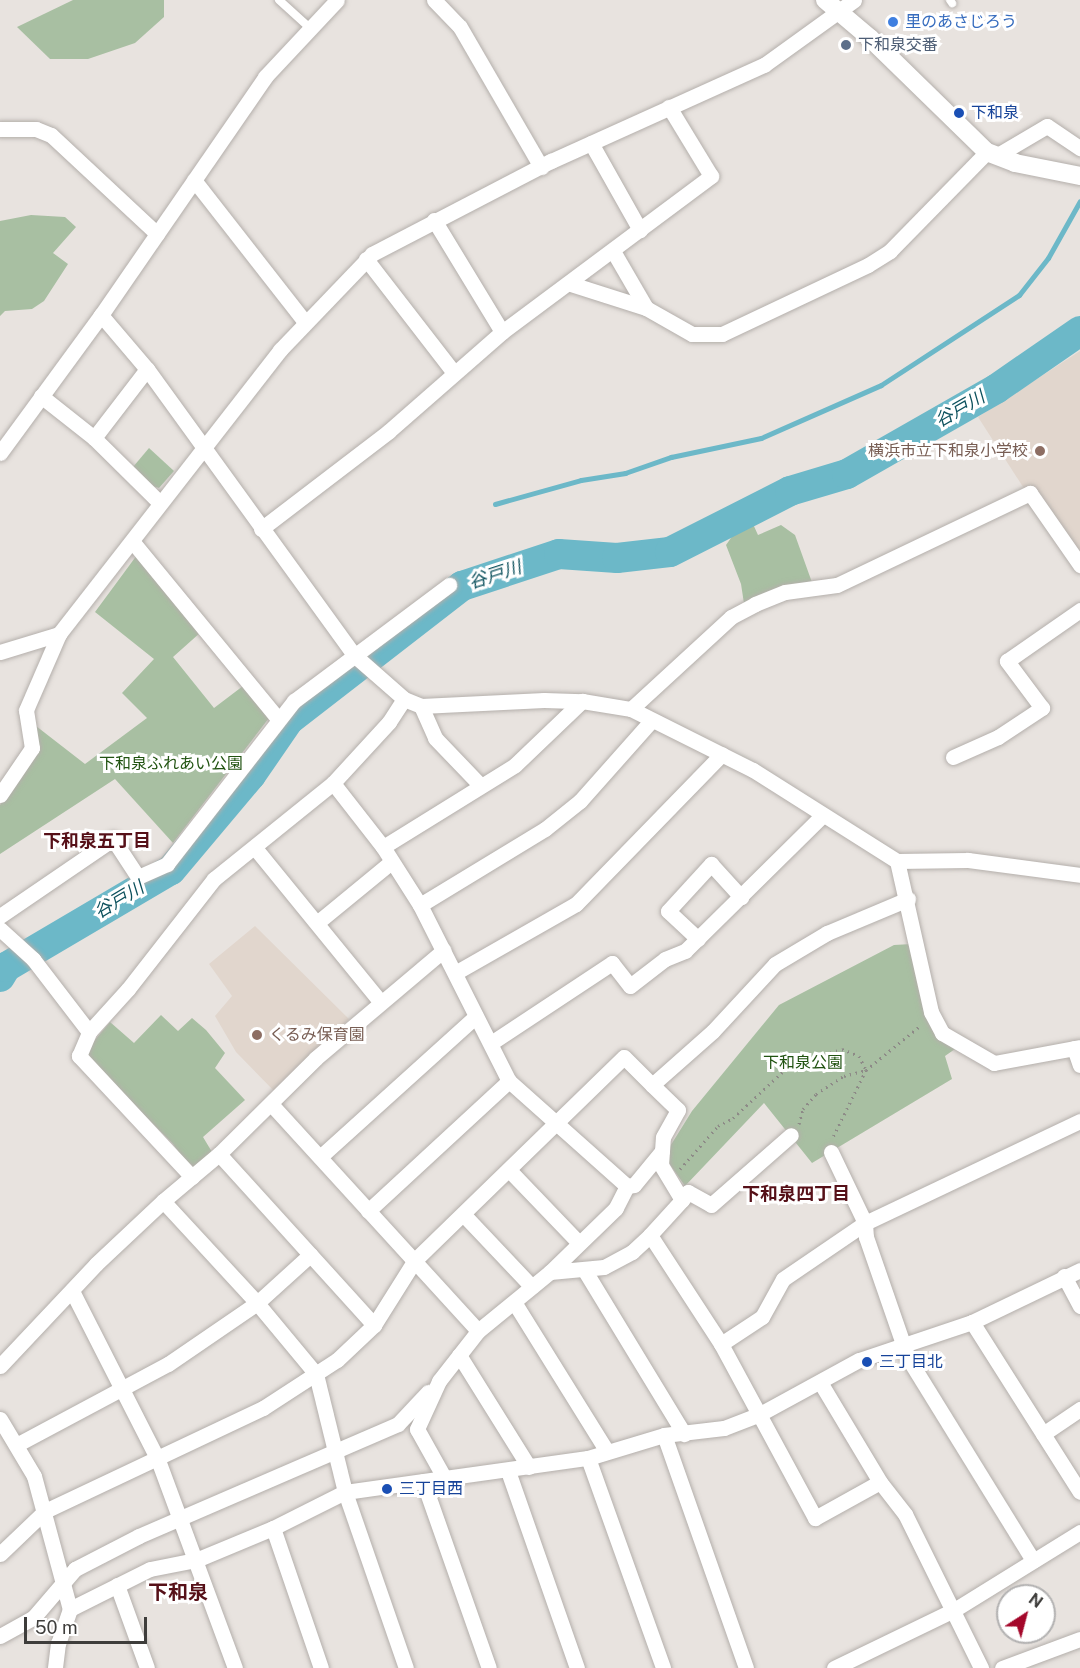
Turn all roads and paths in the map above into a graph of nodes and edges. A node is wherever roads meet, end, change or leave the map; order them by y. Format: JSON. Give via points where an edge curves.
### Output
{"nodes":[{"id":1,"x":279,"y":0,"type":"edge"},
{"id":2,"x":337,"y":0,"type":"edge"},
{"id":3,"x":434,"y":0,"type":"edge"},
{"id":4,"x":854,"y":0,"type":"edge"},
{"id":5,"x":831,"y":5,"type":"edge"},
{"id":6,"x":310,"y":28,"type":"junction"},
{"id":7,"x":669,"y":107,"type":"junction"},
{"id":8,"x":0,"y":129,"type":"edge"},
{"id":9,"x":591,"y":143,"type":"junction"},
{"id":10,"x":1080,"y":148,"type":"edge"},
{"id":11,"x":991,"y":154,"type":"junction"},
{"id":12,"x":541,"y":166,"type":"junction"},
{"id":13,"x":1080,"y":176,"type":"edge"},
{"id":14,"x":194,"y":180,"type":"junction"},
{"id":15,"x":434,"y":220,"type":"junction"},
{"id":16,"x":640,"y":230,"type":"junction"},
{"id":17,"x":157,"y":234,"type":"junction"},
{"id":18,"x":613,"y":250,"type":"junction"},
{"id":19,"x":366,"y":260,"type":"junction"},
{"id":20,"x":571,"y":284,"type":"junction"},
{"id":21,"x":646,"y":308,"type":"junction"},
{"id":22,"x":101,"y":315,"type":"junction"},
{"id":23,"x":304,"y":322,"type":"junction"},
{"id":24,"x":502,"y":332,"type":"junction"},
{"id":25,"x":147,"y":369,"type":"junction"},
{"id":26,"x":454,"y":373,"type":"junction"},
{"id":27,"x":41,"y":396,"type":"junction"},
{"id":28,"x":94,"y":438,"type":"junction"},
{"id":29,"x":201,"y":447,"type":"junction"},
{"id":30,"x":0,"y":453,"type":"edge"},
{"id":31,"x":159,"y":502,"type":"junction"},
{"id":32,"x":261,"y":530,"type":"junction"},
{"id":33,"x":132,"y":541,"type":"junction"},
{"id":34,"x":1080,"y":565,"type":"edge"},
{"id":35,"x":449,"y":585,"type":"dead end"},
{"id":36,"x":1080,"y":610,"type":"edge"},
{"id":37,"x":59,"y":634,"type":"junction"},
{"id":38,"x":0,"y":652,"type":"edge"},
{"id":39,"x":360,"y":660,"type":"junction"},
{"id":40,"x":404,"y":699,"type":"junction"},
{"id":41,"x":582,"y":701,"type":"junction"},
{"id":42,"x":421,"y":706,"type":"junction"},
{"id":43,"x":631,"y":709,"type":"junction"},
{"id":44,"x":278,"y":719,"type":"junction"},
{"id":45,"x":652,"y":720,"type":"junction"},
{"id":46,"x":722,"y":754,"type":"junction"},
{"id":47,"x":953,"y":757,"type":"dead end"},
{"id":48,"x":333,"y":783,"type":"junction"},
{"id":49,"x":481,"y":786,"type":"junction"},
{"id":50,"x":0,"y":795,"type":"edge"},
{"id":51,"x":822,"y":816,"type":"junction"},
{"id":52,"x":383,"y":847,"type":"junction"},
{"id":53,"x":255,"y":848,"type":"junction"},
{"id":54,"x":897,"y":861,"type":"junction"},
{"id":55,"x":391,"y":862,"type":"junction"},
{"id":56,"x":1080,"y":875,"type":"edge"},
{"id":57,"x":741,"y":897,"type":"junction"},
{"id":58,"x":909,"y":899,"type":"junction"},
{"id":59,"x":420,"y":905,"type":"junction"},
{"id":60,"x":0,"y":916,"type":"edge"},
{"id":61,"x":318,"y":922,"type":"junction"},
{"id":62,"x":0,"y":929,"type":"edge"},
{"id":63,"x":698,"y":939,"type":"junction"},
{"id":64,"x":444,"y":950,"type":"junction"},
{"id":65,"x":455,"y":973,"type":"junction"},
{"id":66,"x":380,"y":1001,"type":"junction"},
{"id":67,"x":931,"y":1012,"type":"junction"},
{"id":68,"x":476,"y":1016,"type":"junction"},
{"id":69,"x":89,"y":1032,"type":"junction"},
{"id":70,"x":491,"y":1043,"type":"junction"},
{"id":71,"x":1077,"y":1047,"type":"edge"},
{"id":72,"x":1080,"y":1065,"type":"edge"},
{"id":73,"x":866,"y":1070,"type":"junction"},
{"id":74,"x":509,"y":1081,"type":"junction"},
{"id":75,"x":652,"y":1085,"type":"junction"},
{"id":76,"x":271,"y":1104,"type":"junction"},
{"id":77,"x":1080,"y":1121,"type":"edge"},
{"id":78,"x":557,"y":1124,"type":"junction"},
{"id":79,"x":791,"y":1135,"type":"joint"},
{"id":80,"x":662,"y":1151,"type":"junction"},
{"id":81,"x":831,"y":1152,"type":"joint"},
{"id":82,"x":219,"y":1154,"type":"junction"},
{"id":83,"x":320,"y":1157,"type":"junction"},
{"id":84,"x":510,"y":1170,"type":"junction"},
{"id":85,"x":192,"y":1177,"type":"junction"},
{"id":86,"x":669,"y":1179,"type":"junction"},
{"id":87,"x":627,"y":1186,"type":"junction"},
{"id":88,"x":682,"y":1200,"type":"junction"},
{"id":89,"x":163,"y":1201,"type":"junction"},
{"id":90,"x":369,"y":1211,"type":"junction"},
{"id":91,"x":463,"y":1214,"type":"junction"},
{"id":92,"x":865,"y":1223,"type":"junction"},
{"id":93,"x":650,"y":1235,"type":"junction"},
{"id":94,"x":579,"y":1243,"type":"junction"},
{"id":95,"x":310,"y":1255,"type":"junction"},
{"id":96,"x":415,"y":1260,"type":"junction"},
{"id":97,"x":1080,"y":1270,"type":"edge"},
{"id":98,"x":585,"y":1271,"type":"junction"},
{"id":99,"x":550,"y":1272,"type":"junction"},
{"id":100,"x":1064,"y":1276,"type":"junction"},
{"id":101,"x":532,"y":1287,"type":"junction"},
{"id":102,"x":72,"y":1291,"type":"junction"},
{"id":103,"x":514,"y":1302,"type":"junction"},
{"id":104,"x":257,"y":1303,"type":"junction"},
{"id":105,"x":1080,"y":1306,"type":"edge"},
{"id":106,"x":972,"y":1322,"type":"junction"},
{"id":107,"x":374,"y":1325,"type":"junction"},
{"id":108,"x":478,"y":1331,"type":"junction"},
{"id":109,"x":904,"y":1343,"type":"junction"},
{"id":110,"x":721,"y":1344,"type":"junction"},
{"id":111,"x":459,"y":1355,"type":"junction"},
{"id":112,"x":0,"y":1366,"type":"edge"},
{"id":113,"x":316,"y":1374,"type":"junction"},
{"id":114,"x":439,"y":1380,"type":"junction"},
{"id":115,"x":820,"y":1382,"type":"junction"},
{"id":116,"x":122,"y":1389,"type":"junction"},
{"id":117,"x":1080,"y":1409,"type":"edge"},
{"id":118,"x":758,"y":1415,"type":"junction"},
{"id":119,"x":0,"y":1419,"type":"edge"},
{"id":120,"x":684,"y":1434,"type":"junction"},
{"id":121,"x":1043,"y":1434,"type":"junction"},
{"id":122,"x":664,"y":1435,"type":"junction"},
{"id":123,"x":18,"y":1444,"type":"junction"},
{"id":124,"x":606,"y":1450,"type":"junction"},
{"id":125,"x":336,"y":1453,"type":"junction"},
{"id":126,"x":588,"y":1458,"type":"junction"},
{"id":127,"x":158,"y":1460,"type":"junction"},
{"id":128,"x":529,"y":1467,"type":"junction"},
{"id":129,"x":508,"y":1471,"type":"junction"},
{"id":130,"x":445,"y":1479,"type":"junction"},
{"id":131,"x":423,"y":1481,"type":"junction"},
{"id":132,"x":880,"y":1482,"type":"junction"},
{"id":133,"x":345,"y":1492,"type":"junction"},
{"id":134,"x":1080,"y":1492,"type":"edge"},
{"id":135,"x":45,"y":1511,"type":"junction"},
{"id":136,"x":181,"y":1520,"type":"junction"},
{"id":137,"x":273,"y":1528,"type":"junction"},
{"id":138,"x":1080,"y":1532,"type":"edge"},
{"id":139,"x":2,"y":1550,"type":"edge"},
{"id":140,"x":196,"y":1560,"type":"junction"},
{"id":141,"x":1033,"y":1560,"type":"junction"},
{"id":142,"x":63,"y":1581,"type":"junction"},
{"id":143,"x":117,"y":1585,"type":"junction"},
{"id":144,"x":70,"y":1609,"type":"junction"},
{"id":145,"x":954,"y":1610,"type":"junction"},
{"id":146,"x":0,"y":1636,"type":"edge"},
{"id":147,"x":1080,"y":1638,"type":"edge"},
{"id":148,"x":55,"y":1668,"type":"edge"},
{"id":149,"x":147,"y":1668,"type":"edge"},
{"id":150,"x":235,"y":1668,"type":"edge"},
{"id":151,"x":321,"y":1668,"type":"edge"},
{"id":152,"x":406,"y":1668,"type":"edge"},
{"id":153,"x":489,"y":1668,"type":"edge"},
{"id":154,"x":577,"y":1668,"type":"edge"},
{"id":155,"x":663,"y":1668,"type":"edge"},
{"id":156,"x":746,"y":1668,"type":"edge"},
{"id":157,"x":834,"y":1668,"type":"edge"},
{"id":158,"x":981,"y":1668,"type":"edge"},
{"id":159,"x":1002,"y":1668,"type":"edge"}],
"edges":[{"from":1,"to":6,"type":"lane"},
{"from":2,"to":6,"type":"street"},
{"from":3,"to":12,"type":"street","via":[[460,27]]},
{"from":4,"to":5,"type":"street"},
{"from":5,"to":7,"type":"street","via":[[764,65]]},
{"from":5,"to":11,"type":"street"},
{"from":6,"to":14,"type":"street","via":[[265,77]]},
{"from":7,"to":9,"type":"street"},
{"from":7,"to":16,"type":"street","via":[[711,176]]},
{"from":8,"to":17,"type":"street","via":[[36,129],[51,135]]},
{"from":9,"to":12,"type":"street"},
{"from":9,"to":16,"type":"street"},
{"from":10,"to":11,"type":"street","via":[[1047,126]]},
{"from":11,"to":13,"type":"street"},
{"from":11,"to":21,"type":"street","via":[[890,251],[722,334],[692,334]]},
{"from":12,"to":15,"type":"street"},
{"from":14,"to":17,"type":"street"},
{"from":14,"to":23,"type":"street"},
{"from":15,"to":19,"type":"street"},
{"from":15,"to":24,"type":"street"},
{"from":16,"to":18,"type":"street"},
{"from":17,"to":22,"type":"street"},
{"from":18,"to":20,"type":"street"},
{"from":18,"to":21,"type":"street"},
{"from":19,"to":23,"type":"street"},
{"from":19,"to":26,"type":"street"},
{"from":20,"to":21,"type":"street"},
{"from":20,"to":24,"type":"street"},
{"from":22,"to":25,"type":"street"},
{"from":22,"to":27,"type":"street"},
{"from":23,"to":29,"type":"street"},
{"from":24,"to":26,"type":"street"},
{"from":25,"to":28,"type":"street"},
{"from":25,"to":29,"type":"street"},
{"from":26,"to":32,"type":"street","via":[[389,431]]},
{"from":27,"to":28,"type":"street"},
{"from":27,"to":30,"type":"street"},
{"from":28,"to":31,"type":"street"},
{"from":29,"to":31,"type":"street"},
{"from":29,"to":32,"type":"street"},
{"from":31,"to":33,"type":"street"},
{"from":32,"to":39,"type":"street"},
{"from":33,"to":37,"type":"street"},
{"from":33,"to":44,"type":"street"},
{"from":34,"to":43,"type":"street","via":[[1030,493],[837,585],[785,592],[755,604],[731,617]]},
{"from":35,"to":39,"type":"street"},
{"from":36,"to":47,"type":"street","via":[[1007,661],[1042,708],[998,737]]},
{"from":37,"to":38,"type":"street"},
{"from":37,"to":50,"type":"street","via":[[26,710],[32,748]]},
{"from":39,"to":40,"type":"street"},
{"from":39,"to":44,"type":"street","via":[[294,701]]},
{"from":40,"to":42,"type":"street"},
{"from":40,"to":48,"type":"street","via":[[389,722]]},
{"from":41,"to":42,"type":"street"},
{"from":41,"to":43,"type":"street"},
{"from":41,"to":49,"type":"street","via":[[515,765]]},
{"from":42,"to":49,"type":"street","via":[[435,738]]},
{"from":43,"to":45,"type":"street"},
{"from":44,"to":60,"type":"street","via":[[167,864],[138,877],[113,839]]},
{"from":45,"to":46,"type":"street"},
{"from":45,"to":59,"type":"street","via":[[580,801],[545,829]]},
{"from":46,"to":51,"type":"street"},
{"from":46,"to":65,"type":"street","via":[[576,904]]},
{"from":48,"to":52,"type":"street"},
{"from":48,"to":53,"type":"street"},
{"from":49,"to":52,"type":"street"},
{"from":51,"to":54,"type":"street"},
{"from":51,"to":57,"type":"street"},
{"from":52,"to":55,"type":"street"},
{"from":53,"to":61,"type":"street"},
{"from":53,"to":69,"type":"street","via":[[214,879]]},
{"from":54,"to":56,"type":"street","via":[[968,860]]},
{"from":54,"to":58,"type":"street"},
{"from":55,"to":59,"type":"street"},
{"from":55,"to":61,"type":"street"},
{"from":57,"to":63,"type":"street"},
{"from":57,"to":63,"type":"street","via":[[711,864],[668,911]]},
{"from":58,"to":67,"type":"street"},
{"from":58,"to":75,"type":"street","via":[[827,933],[775,964],[713,1031]]},
{"from":59,"to":64,"type":"street"},
{"from":61,"to":66,"type":"street"},
{"from":62,"to":69,"type":"street","via":[[28,955]]},
{"from":63,"to":70,"type":"street","via":[[630,986],[612,963]]},
{"from":64,"to":65,"type":"street"},
{"from":64,"to":66,"type":"street"},
{"from":65,"to":68,"type":"street"},
{"from":66,"to":76,"type":"street"},
{"from":67,"to":71,"type":"street","via":[[942,1033],[994,1063]]},
{"from":67,"to":73,"type":"path"},
{"from":68,"to":70,"type":"street"},
{"from":68,"to":83,"type":"street"},
{"from":69,"to":85,"type":"street","via":[[79,1056]]},
{"from":70,"to":74,"type":"street"},
{"from":71,"to":72,"type":"street"},
{"from":73,"to":79,"type":"path","via":[[844,1076],[816,1094]]},
{"from":73,"to":81,"type":"path","via":[[833,1132]]},
{"from":73,"to":86,"type":"path","via":[[859,1056],[842,1050],[790,1065],[733,1118],[718,1126]]},
{"from":74,"to":78,"type":"street"},
{"from":74,"to":90,"type":"street"},
{"from":75,"to":78,"type":"street","via":[[624,1058]]},
{"from":75,"to":80,"type":"street","via":[[678,1110],[663,1137]]},
{"from":76,"to":82,"type":"street"},
{"from":76,"to":83,"type":"street"},
{"from":77,"to":92,"type":"street"},
{"from":78,"to":84,"type":"street"},
{"from":78,"to":87,"type":"street"},
{"from":79,"to":88,"type":"street","via":[[711,1205],[688,1192]]},
{"from":80,"to":86,"type":"street","via":[[661,1165]]},
{"from":80,"to":87,"type":"street","via":[[634,1185]]},
{"from":81,"to":92,"type":"street"},
{"from":82,"to":85,"type":"street"},
{"from":82,"to":95,"type":"street"},
{"from":83,"to":90,"type":"street"},
{"from":84,"to":91,"type":"street"},
{"from":84,"to":94,"type":"street"},
{"from":85,"to":89,"type":"street"},
{"from":86,"to":88,"type":"street"},
{"from":87,"to":94,"type":"street","via":[[616,1208]]},
{"from":88,"to":93,"type":"street"},
{"from":89,"to":102,"type":"street"},
{"from":89,"to":104,"type":"street"},
{"from":90,"to":96,"type":"street"},
{"from":91,"to":96,"type":"street"},
{"from":91,"to":101,"type":"street"},
{"from":92,"to":109,"type":"street","via":[[866,1237]]},
{"from":92,"to":110,"type":"street","via":[[783,1279],[762,1317]]},
{"from":93,"to":98,"type":"street","via":[[632,1252],[604,1267]]},
{"from":93,"to":110,"type":"street"},
{"from":94,"to":99,"type":"street"},
{"from":95,"to":104,"type":"street"},
{"from":95,"to":107,"type":"street"},
{"from":96,"to":107,"type":"street"},
{"from":96,"to":108,"type":"street"},
{"from":97,"to":100,"type":"street"},
{"from":98,"to":99,"type":"street"},
{"from":98,"to":120,"type":"street"},
{"from":99,"to":101,"type":"street"},
{"from":100,"to":105,"type":"street"},
{"from":100,"to":106,"type":"street"},
{"from":101,"to":103,"type":"street"},
{"from":102,"to":112,"type":"street"},
{"from":102,"to":116,"type":"street"},
{"from":103,"to":108,"type":"street"},
{"from":103,"to":124,"type":"street"},
{"from":104,"to":113,"type":"street"},
{"from":104,"to":116,"type":"street","via":[[168,1364]]},
{"from":106,"to":109,"type":"street"},
{"from":106,"to":121,"type":"street"},
{"from":107,"to":113,"type":"street"},
{"from":108,"to":111,"type":"street"},
{"from":109,"to":115,"type":"street","via":[[860,1360]]},
{"from":109,"to":141,"type":"street","via":[[908,1358]]},
{"from":110,"to":118,"type":"street"},
{"from":111,"to":114,"type":"street"},
{"from":111,"to":128,"type":"street"},
{"from":113,"to":125,"type":"street"},
{"from":113,"to":127,"type":"street","via":[[263,1407]]},
{"from":114,"to":125,"type":"street","via":[[398,1424]]},
{"from":114,"to":130,"type":"street","via":[[417,1429]]},
{"from":115,"to":118,"type":"street"},
{"from":115,"to":132,"type":"street"},
{"from":116,"to":123,"type":"street"},
{"from":116,"to":127,"type":"street"},
{"from":117,"to":121,"type":"street"},
{"from":118,"to":120,"type":"street","via":[[724,1428]]},
{"from":118,"to":132,"type":"street","via":[[815,1518]]},
{"from":119,"to":123,"type":"street"},
{"from":120,"to":122,"type":"street"},
{"from":121,"to":134,"type":"street"},
{"from":122,"to":124,"type":"street"},
{"from":122,"to":156,"type":"street"},
{"from":123,"to":135,"type":"street"},
{"from":124,"to":126,"type":"street"},
{"from":125,"to":133,"type":"street"},
{"from":125,"to":136,"type":"street"},
{"from":126,"to":128,"type":"street"},
{"from":126,"to":155,"type":"street"},
{"from":127,"to":135,"type":"street"},
{"from":127,"to":136,"type":"street"},
{"from":128,"to":129,"type":"street"},
{"from":129,"to":130,"type":"street"},
{"from":129,"to":154,"type":"street"},
{"from":130,"to":131,"type":"street"},
{"from":131,"to":133,"type":"street"},
{"from":131,"to":153,"type":"street"},
{"from":132,"to":145,"type":"street","via":[[904,1514]]},
{"from":133,"to":137,"type":"street"},
{"from":133,"to":152,"type":"street"},
{"from":135,"to":139,"type":"street"},
{"from":135,"to":142,"type":"street"},
{"from":136,"to":140,"type":"street"},
{"from":136,"to":142,"type":"street","via":[[85,1564]]},
{"from":137,"to":140,"type":"street"},
{"from":137,"to":151,"type":"street"},
{"from":138,"to":141,"type":"street"},
{"from":140,"to":143,"type":"street","via":[[150,1569]]},
{"from":140,"to":150,"type":"street"},
{"from":141,"to":145,"type":"street"},
{"from":142,"to":144,"type":"street"},
{"from":142,"to":146,"type":"street","via":[[33,1618]]},
{"from":143,"to":144,"type":"street"},
{"from":143,"to":149,"type":"street"},
{"from":144,"to":148,"type":"street"},
{"from":145,"to":157,"type":"street"},
{"from":145,"to":158,"type":"street"},
{"from":147,"to":159,"type":"street"}]}
